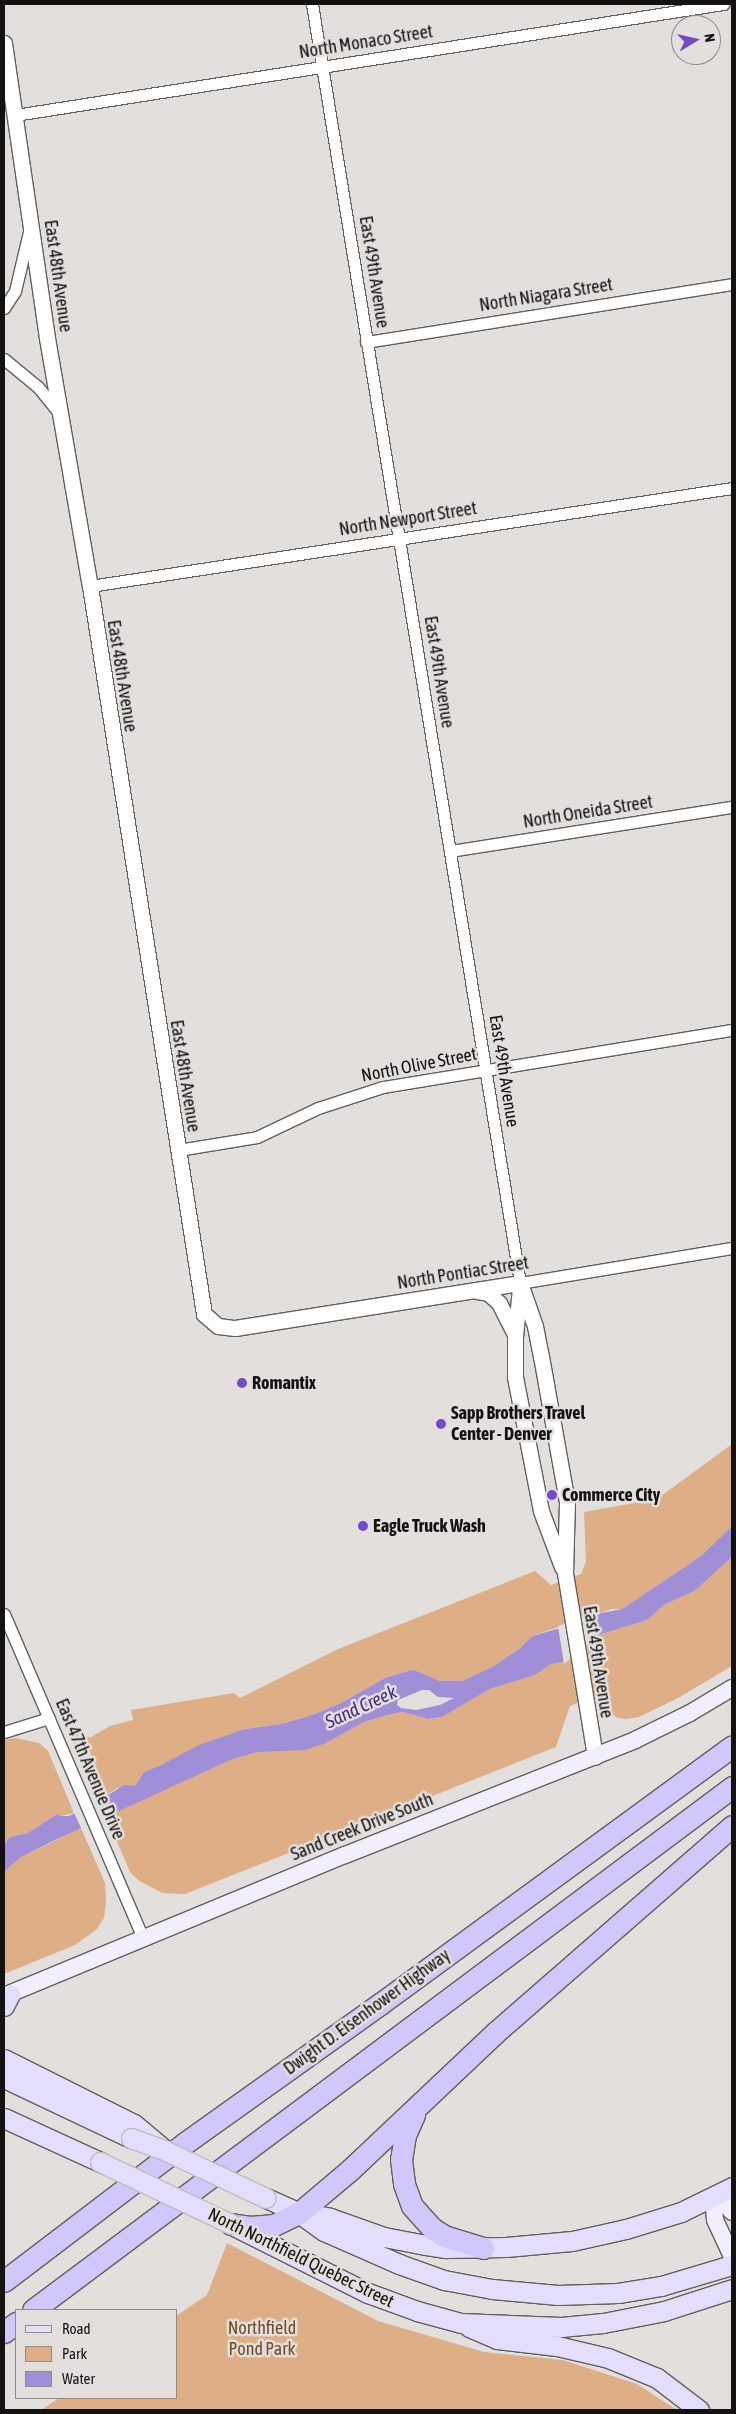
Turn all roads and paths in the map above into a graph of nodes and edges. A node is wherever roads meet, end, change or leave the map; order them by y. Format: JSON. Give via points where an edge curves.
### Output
{"nodes":[{"id":1,"x":312,"y":4,"type":"edge"},
{"id":2,"x":723,"y":4,"type":"edge"},
{"id":3,"x":4,"y":43,"type":"edge"},
{"id":4,"x":322,"y":66,"type":"junction"},
{"id":5,"x":15,"y":115,"type":"junction"},
{"id":6,"x":31,"y":220,"type":"junction"},
{"id":7,"x":732,"y":284,"type":"edge"},
{"id":8,"x":4,"y":308,"type":"edge"},
{"id":9,"x":366,"y":342,"type":"junction"},
{"id":10,"x":4,"y":359,"type":"edge"},
{"id":11,"x":60,"y":414,"type":"junction"},
{"id":12,"x":732,"y":488,"type":"edge"},
{"id":13,"x":398,"y":538,"type":"junction"},
{"id":14,"x":90,"y":586,"type":"junction"},
{"id":15,"x":732,"y":807,"type":"edge"},
{"id":16,"x":450,"y":851,"type":"junction"},
{"id":17,"x":732,"y":1030,"type":"edge"},
{"id":18,"x":484,"y":1071,"type":"junction"},
{"id":19,"x":178,"y":1150,"type":"junction"},
{"id":20,"x":732,"y":1248,"type":"edge"},
{"id":21,"x":520,"y":1283,"type":"junction"},
{"id":22,"x":473,"y":1290,"type":"junction"},
{"id":23,"x":204,"y":1314,"type":"joint"},
{"id":24,"x":515,"y":1336,"type":"junction"},
{"id":25,"x":564,"y":1573,"type":"junction"},
{"id":26,"x":4,"y":1614,"type":"edge"},
{"id":27,"x":732,"y":1688,"type":"edge"},
{"id":28,"x":49,"y":1718,"type":"junction"},
{"id":29,"x":4,"y":1732,"type":"edge"},
{"id":30,"x":732,"y":1746,"type":"edge"},
{"id":31,"x":595,"y":1757,"type":"junction"},
{"id":32,"x":732,"y":1787,"type":"edge"},
{"id":33,"x":732,"y":1826,"type":"edge"},
{"id":34,"x":143,"y":1938,"type":"junction"},
{"id":35,"x":6,"y":1998,"type":"edge"},
{"id":36,"x":4,"y":2059,"type":"edge"},
{"id":37,"x":4,"y":2078,"type":"edge"},
{"id":38,"x":419,"y":2106,"type":"junction"},
{"id":39,"x":4,"y":2118,"type":"edge"},
{"id":40,"x":136,"y":2134,"type":"junction"},
{"id":41,"x":732,"y":2186,"type":"edge"},
{"id":42,"x":713,"y":2197,"type":"junction"},
{"id":43,"x":732,"y":2212,"type":"edge"},
{"id":44,"x":299,"y":2213,"type":"junction"},
{"id":45,"x":231,"y":2224,"type":"junction"},
{"id":46,"x":483,"y":2248,"type":"junction"},
{"id":47,"x":732,"y":2256,"type":"edge"},
{"id":48,"x":732,"y":2265,"type":"edge"},
{"id":49,"x":4,"y":2281,"type":"edge"},
{"id":50,"x":732,"y":2289,"type":"edge"},
{"id":51,"x":33,"y":2309,"type":"edge"},
{"id":52,"x":15,"y":2323,"type":"edge"},
{"id":53,"x":461,"y":2323,"type":"junction"},
{"id":54,"x":4,"y":2332,"type":"edge"},
{"id":55,"x":698,"y":2410,"type":"edge"}],
"edges":[{"from":1,"to":4,"type":"street","name":"East 49th Avenue"},
{"from":2,"to":4,"type":"street","name":"North Monaco Street"},
{"from":3,"to":5,"type":"street","name":"East 48th Avenue"},
{"from":4,"to":5,"type":"street","name":"North Monaco Street"},
{"from":4,"to":9,"type":"street","name":"East 49th Avenue"},
{"from":5,"to":6,"type":"street","name":"East 48th Avenue"},
{"from":6,"to":8,"type":"street","via":[[16,291]]},
{"from":6,"to":11,"type":"street","name":"East 48th Avenue"},
{"from":7,"to":9,"type":"street","name":"North Niagara Street"},
{"from":9,"to":13,"type":"street","name":"East 49th Avenue"},
{"from":10,"to":11,"type":"street","via":[[38,387]]},
{"from":11,"to":14,"type":"street","name":"East 48th Avenue"},
{"from":12,"to":13,"type":"street","name":"North Newport Street"},
{"from":13,"to":14,"type":"street","name":"North Newport Street"},
{"from":13,"to":16,"type":"street","name":"East 49th Avenue"},
{"from":14,"to":19,"type":"street","name":"East 48th Avenue"},
{"from":15,"to":16,"type":"street","name":"North Oneida Street"},
{"from":16,"to":18,"type":"street","name":"East 49th Avenue"},
{"from":17,"to":18,"type":"street","name":"North Olive Street"},
{"from":18,"to":19,"type":"street","name":"North Olive Street","via":[[363,1092],[318,1108],[257,1137]]},
{"from":18,"to":21,"type":"street","name":"East 49th Avenue"},
{"from":19,"to":23,"type":"street","name":"East 48th Avenue"},
{"from":20,"to":21,"type":"street","name":"North Pontiac Street"},
{"from":21,"to":22,"type":"street","name":"North Pontiac Street"},
{"from":21,"to":24,"type":"street","name":"East 49th Avenue"},
{"from":21,"to":25,"type":"street","name":"East 49th Avenue","via":[[544,1366],[568,1502]]},
{"from":22,"to":23,"type":"street","name":"North Pontiac Street","via":[[235,1328],[218,1326]]},
{"from":22,"to":24,"type":"street","via":[[488,1293],[499,1303]]},
{"from":24,"to":25,"type":"street","name":"East 49th Avenue","via":[[515,1377],[541,1511]]},
{"from":25,"to":31,"type":"street","name":"East 49th Avenue"},
{"from":26,"to":28,"type":"street","name":"East 47th Avenue Drive"},
{"from":27,"to":31,"type":"main road","name":"Sand Creek Drive South","via":[[662,1728]]},
{"from":28,"to":29,"type":"street"},
{"from":28,"to":34,"type":"street","name":"East 47th Avenue Drive"},
{"from":30,"to":49,"type":"highway","name":"Dwight D. Eisenhower Highway","via":[[192,2138]]},
{"from":31,"to":34,"type":"main road","name":"Sand Creek Drive South"},
{"from":32,"to":51,"type":"highway","name":"Dwight D. Eisenhower Highway"},
{"from":33,"to":38,"type":"highway","via":[[510,2020]]},
{"from":34,"to":35,"type":"main road","name":"Sand Creek Drive South"},
{"from":36,"to":40,"type":"main road","via":[[134,2124]]},
{"from":37,"to":40,"type":"main road","name":"North Northfield Quebec Street"},
{"from":38,"to":44,"type":"highway"},
{"from":38,"to":46,"type":"highway","via":[[405,2135],[401,2157],[409,2198],[421,2218],[433,2229]]},
{"from":39,"to":45,"type":"main road","name":"North Northfield Quebec Street","bridge":true},
{"from":40,"to":44,"type":"main road","name":"North Northfield Quebec Street","bridge":true},
{"from":41,"to":42,"type":"main road"},
{"from":42,"to":43,"type":"main road"},
{"from":42,"to":46,"type":"main road","via":[[657,2220],[598,2236],[550,2244]]},
{"from":42,"to":47,"type":"main road","via":[[713,2213]]},
{"from":44,"to":45,"type":"highway","via":[[263,2227]]},
{"from":44,"to":46,"type":"main road","via":[[330,2218],[408,2242],[446,2248]]},
{"from":44,"to":48,"type":"main road","name":"North Northfield Quebec Street","via":[[324,2231],[415,2270],[444,2280],[514,2292],[581,2296],[618,2293],[676,2282]]},
{"from":45,"to":53,"type":"main road","name":"North Northfield Quebec Street","via":[[368,2293]]},
{"from":50,"to":53,"type":"main road","name":"North Northfield Quebec Street","via":[[664,2311],[603,2323],[561,2327]]},
{"from":52,"to":54,"type":"highway"},
{"from":53,"to":55,"type":"main road","via":[[497,2339],[557,2346],[608,2358],[657,2378]]}]}
